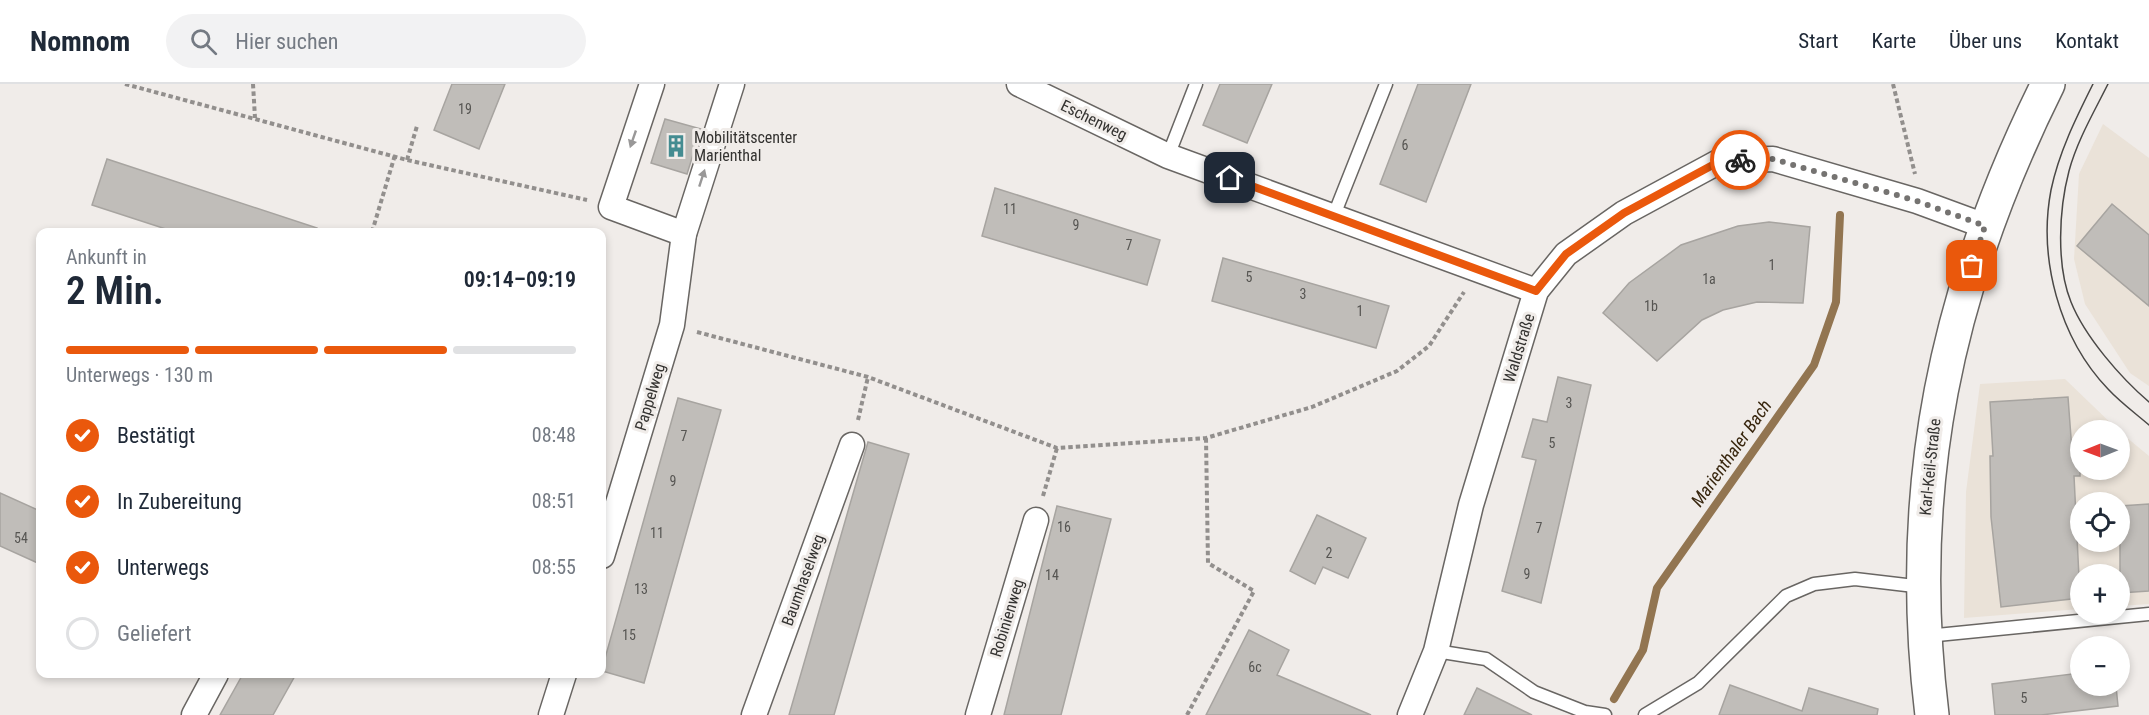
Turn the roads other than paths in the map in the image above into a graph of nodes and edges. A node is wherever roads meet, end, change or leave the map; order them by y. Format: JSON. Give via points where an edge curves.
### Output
{"nodes":[{"id":1,"x":652,"y":84,"type":"edge"},
{"id":2,"x":732,"y":84,"type":"edge"},
{"id":3,"x":1019,"y":84,"type":"edge"},
{"id":4,"x":1196,"y":84,"type":"edge"},
{"id":5,"x":1386,"y":84,"type":"edge"},
{"id":6,"x":2048,"y":84,"type":"edge"},
{"id":7,"x":1168,"y":156,"type":"junction"},
{"id":8,"x":1334,"y":215,"type":"junction"},
{"id":9,"x":1985,"y":226,"type":"junction"},
{"id":10,"x":684,"y":234,"type":"junction"},
{"id":11,"x":1536,"y":291,"type":"junction"},
{"id":12,"x":852,"y":445,"type":"road end"},
{"id":13,"x":1036,"y":520,"type":"road end"},
{"id":14,"x":606,"y":543,"type":"edge"},
{"id":15,"x":1923,"y":587,"type":"junction"},
{"id":16,"x":2149,"y":614,"type":"edge"},
{"id":17,"x":1925,"y":636,"type":"junction"},
{"id":18,"x":1436,"y":651,"type":"junction"},
{"id":19,"x":214,"y":678,"type":"edge"},
{"id":20,"x":563,"y":678,"type":"edge"},
{"id":21,"x":194,"y":715,"type":"edge"},
{"id":22,"x":551,"y":715,"type":"edge"},
{"id":23,"x":754,"y":715,"type":"edge"},
{"id":24,"x":978,"y":715,"type":"edge"},
{"id":25,"x":1410,"y":715,"type":"edge"},
{"id":26,"x":1605,"y":715,"type":"edge"},
{"id":27,"x":1645,"y":715,"type":"edge"},
{"id":28,"x":1932,"y":715,"type":"edge"}],
"edges":[{"from":1,"to":10,"type":"street","one_way":true,"via":[[611,207]]},
{"from":10,"to":2,"type":"street","name":"Pappelweg","one_way":true},
{"from":3,"to":7,"type":"street","name":"Eschenweg"},
{"from":4,"to":7,"type":"lane"},
{"from":5,"to":8,"type":"lane"},
{"from":6,"to":9,"type":"main road","name":"Karl-Keil-Straße","via":[[2015,149]]},
{"from":7,"to":8,"type":"street","name":"Eschenweg"},
{"from":8,"to":11,"type":"street","name":"Eschenweg"},
{"from":9,"to":11,"type":"street","name":"Waldstraße","via":[[1917,201],[1773,159],[1722,160],[1624,213],[1566,254]]},
{"from":9,"to":15,"type":"main road","name":"Karl-Keil-Straße","via":[[1962,297],[1936,410],[1923,529]]},
{"from":10,"to":14,"type":"street","name":"Pappelweg","via":[[672,326]]},
{"from":11,"to":18,"type":"street","name":"Waldstraße","via":[[1471,505]]},
{"from":12,"to":23,"type":"street","name":"Baumhaselweg"},
{"from":13,"to":24,"type":"street","name":"Robinienweg"},
{"from":15,"to":17,"type":"main road","name":"Karl-Keil-Straße"},
{"from":15,"to":27,"type":"lane","via":[[1855,579],[1814,584],[1786,596],[1698,683]]},
{"from":16,"to":17,"type":"lane"},
{"from":17,"to":28,"type":"main road","name":"Karl-Keil-Straße"},
{"from":18,"to":25,"type":"street","name":"Waldstraße"},
{"from":18,"to":26,"type":"lane","via":[[1486,659],[1534,692],[1585,712]]},
{"from":19,"to":21,"type":"street"},
{"from":20,"to":22,"type":"street"}]}
